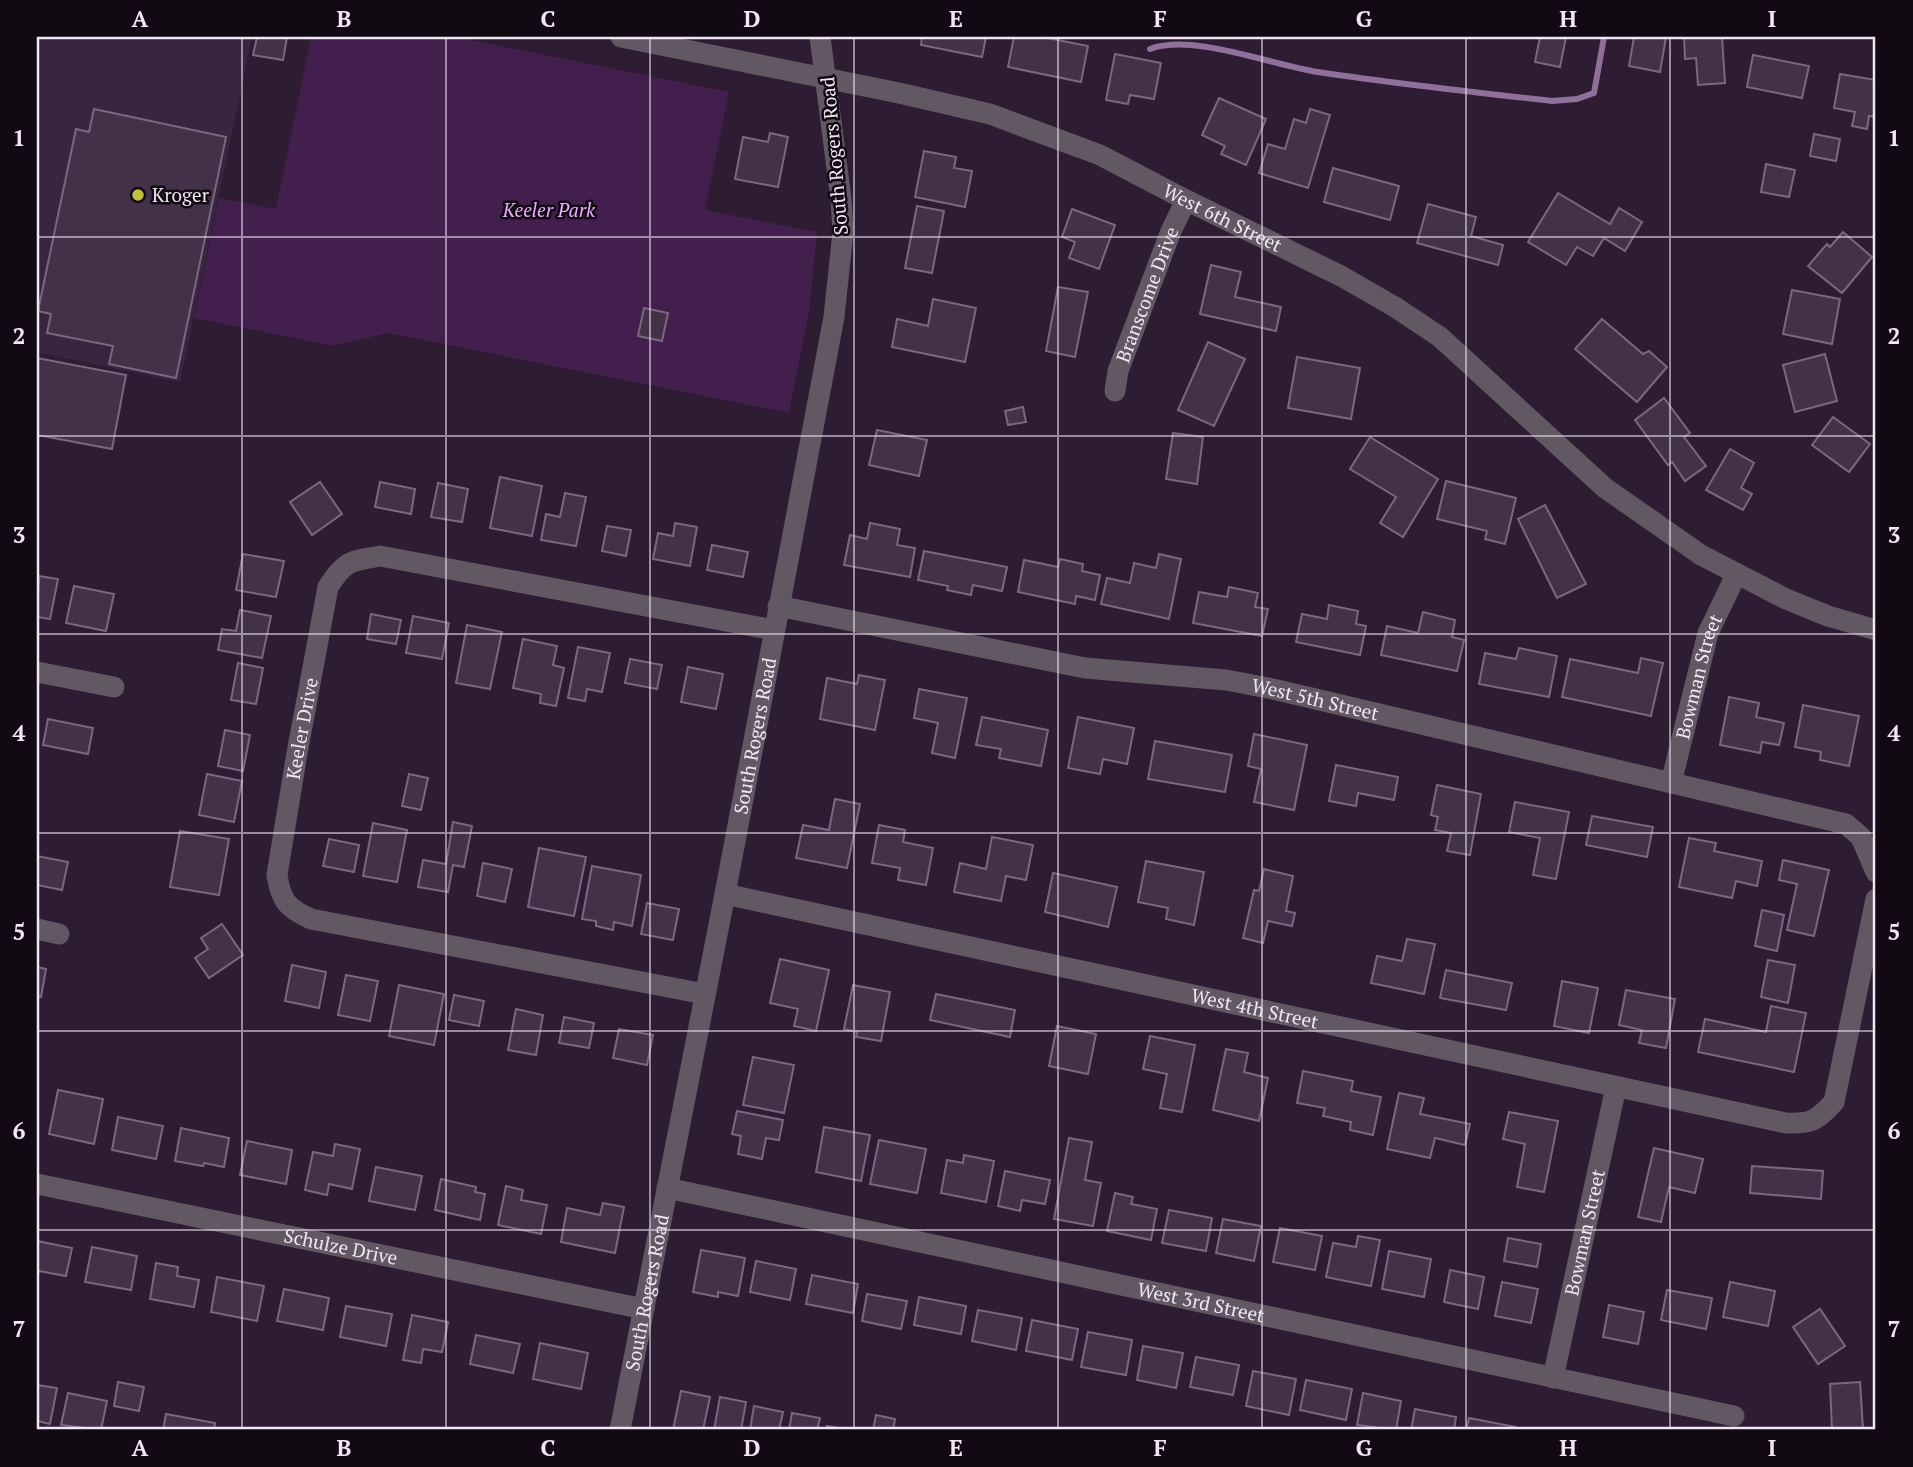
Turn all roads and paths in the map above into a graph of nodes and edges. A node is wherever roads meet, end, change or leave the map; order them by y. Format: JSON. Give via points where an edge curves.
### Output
{"nodes":[{"id":1,"x":621,"y":37,"type":"edge"},
{"id":2,"x":820,"y":37,"type":"edge"},
{"id":3,"x":827,"y":80,"type":"junction"},
{"id":4,"x":1186,"y":200,"type":"junction"},
{"id":5,"x":1115,"y":391,"type":"dead end"},
{"id":6,"x":1736,"y":575,"type":"junction"},
{"id":7,"x":778,"y":607,"type":"junction"},
{"id":8,"x":774,"y":630,"type":"junction"},
{"id":9,"x":1876,"y":630,"type":"edge"},
{"id":10,"x":37,"y":671,"type":"edge"},
{"id":11,"x":114,"y":687,"type":"dead end"},
{"id":12,"x":1671,"y":783,"type":"junction"},
{"id":13,"x":1876,"y":872,"type":"edge"},
{"id":14,"x":725,"y":894,"type":"junction"},
{"id":15,"x":1876,"y":899,"type":"edge"},
{"id":16,"x":37,"y":929,"type":"edge"},
{"id":17,"x":59,"y":934,"type":"dead end"},
{"id":18,"x":705,"y":994,"type":"junction"},
{"id":19,"x":1615,"y":1087,"type":"junction"},
{"id":20,"x":37,"y":1184,"type":"edge"},
{"id":21,"x":667,"y":1188,"type":"junction"},
{"id":22,"x":643,"y":1309,"type":"junction"},
{"id":23,"x":1553,"y":1378,"type":"junction"},
{"id":24,"x":1734,"y":1416,"type":"dead end"},
{"id":25,"x":620,"y":1430,"type":"edge"}],
"edges":[{"from":1,"to":3,"type":"street","name":"West 6th Street"},
{"from":2,"to":3,"type":"street","name":"South Rogers Road"},
{"from":3,"to":4,"type":"street","name":"West 6th Street","via":[[990,114],[1100,155]]},
{"from":3,"to":7,"type":"street","name":"South Rogers Road","via":[[843,232],[834,317]]},
{"from":4,"to":5,"type":"street","name":"Branscome Drive","via":[[1118,371]]},
{"from":4,"to":6,"type":"street","name":"West 6th Street","via":[[1341,276],[1440,337],[1605,488]]},
{"from":6,"to":9,"type":"street","via":[[1828,616]]},
{"from":6,"to":12,"type":"street","name":"Bowman Street","via":[[1709,633]]},
{"from":7,"to":8,"type":"street","name":"South Rogers Road"},
{"from":7,"to":12,"type":"street","name":"West 5th Street","via":[[1086,668],[1226,680],[1273,689]]},
{"from":8,"to":14,"type":"street","name":"South Rogers Road"},
{"from":8,"to":18,"type":"street","name":"Keeler Drive","via":[[380,556],[340,568],[328,587],[277,875],[280,895],[292,910],[311,919]]},
{"from":10,"to":11,"type":"street"},
{"from":12,"to":13,"type":"street","name":"West 5th Street","via":[[1846,824],[1861,837]]},
{"from":14,"to":18,"type":"street","name":"South Rogers Road"},
{"from":14,"to":19,"type":"street","name":"West 4th Street"},
{"from":15,"to":19,"type":"street","name":"West 4th Street","via":[[1834,1102],[1819,1118],[1807,1124],[1786,1123]]},
{"from":16,"to":17,"type":"street"},
{"from":18,"to":21,"type":"street","name":"South Rogers Road"},
{"from":19,"to":23,"type":"street","name":"Bowman Street"},
{"from":20,"to":22,"type":"street","name":"Schulze Drive"},
{"from":21,"to":22,"type":"street","name":"South Rogers Road"},
{"from":21,"to":23,"type":"street","name":"West 3rd Street"},
{"from":22,"to":25,"type":"street","name":"South Rogers Road"},
{"from":23,"to":24,"type":"street","name":"West 3rd Street"}]}
